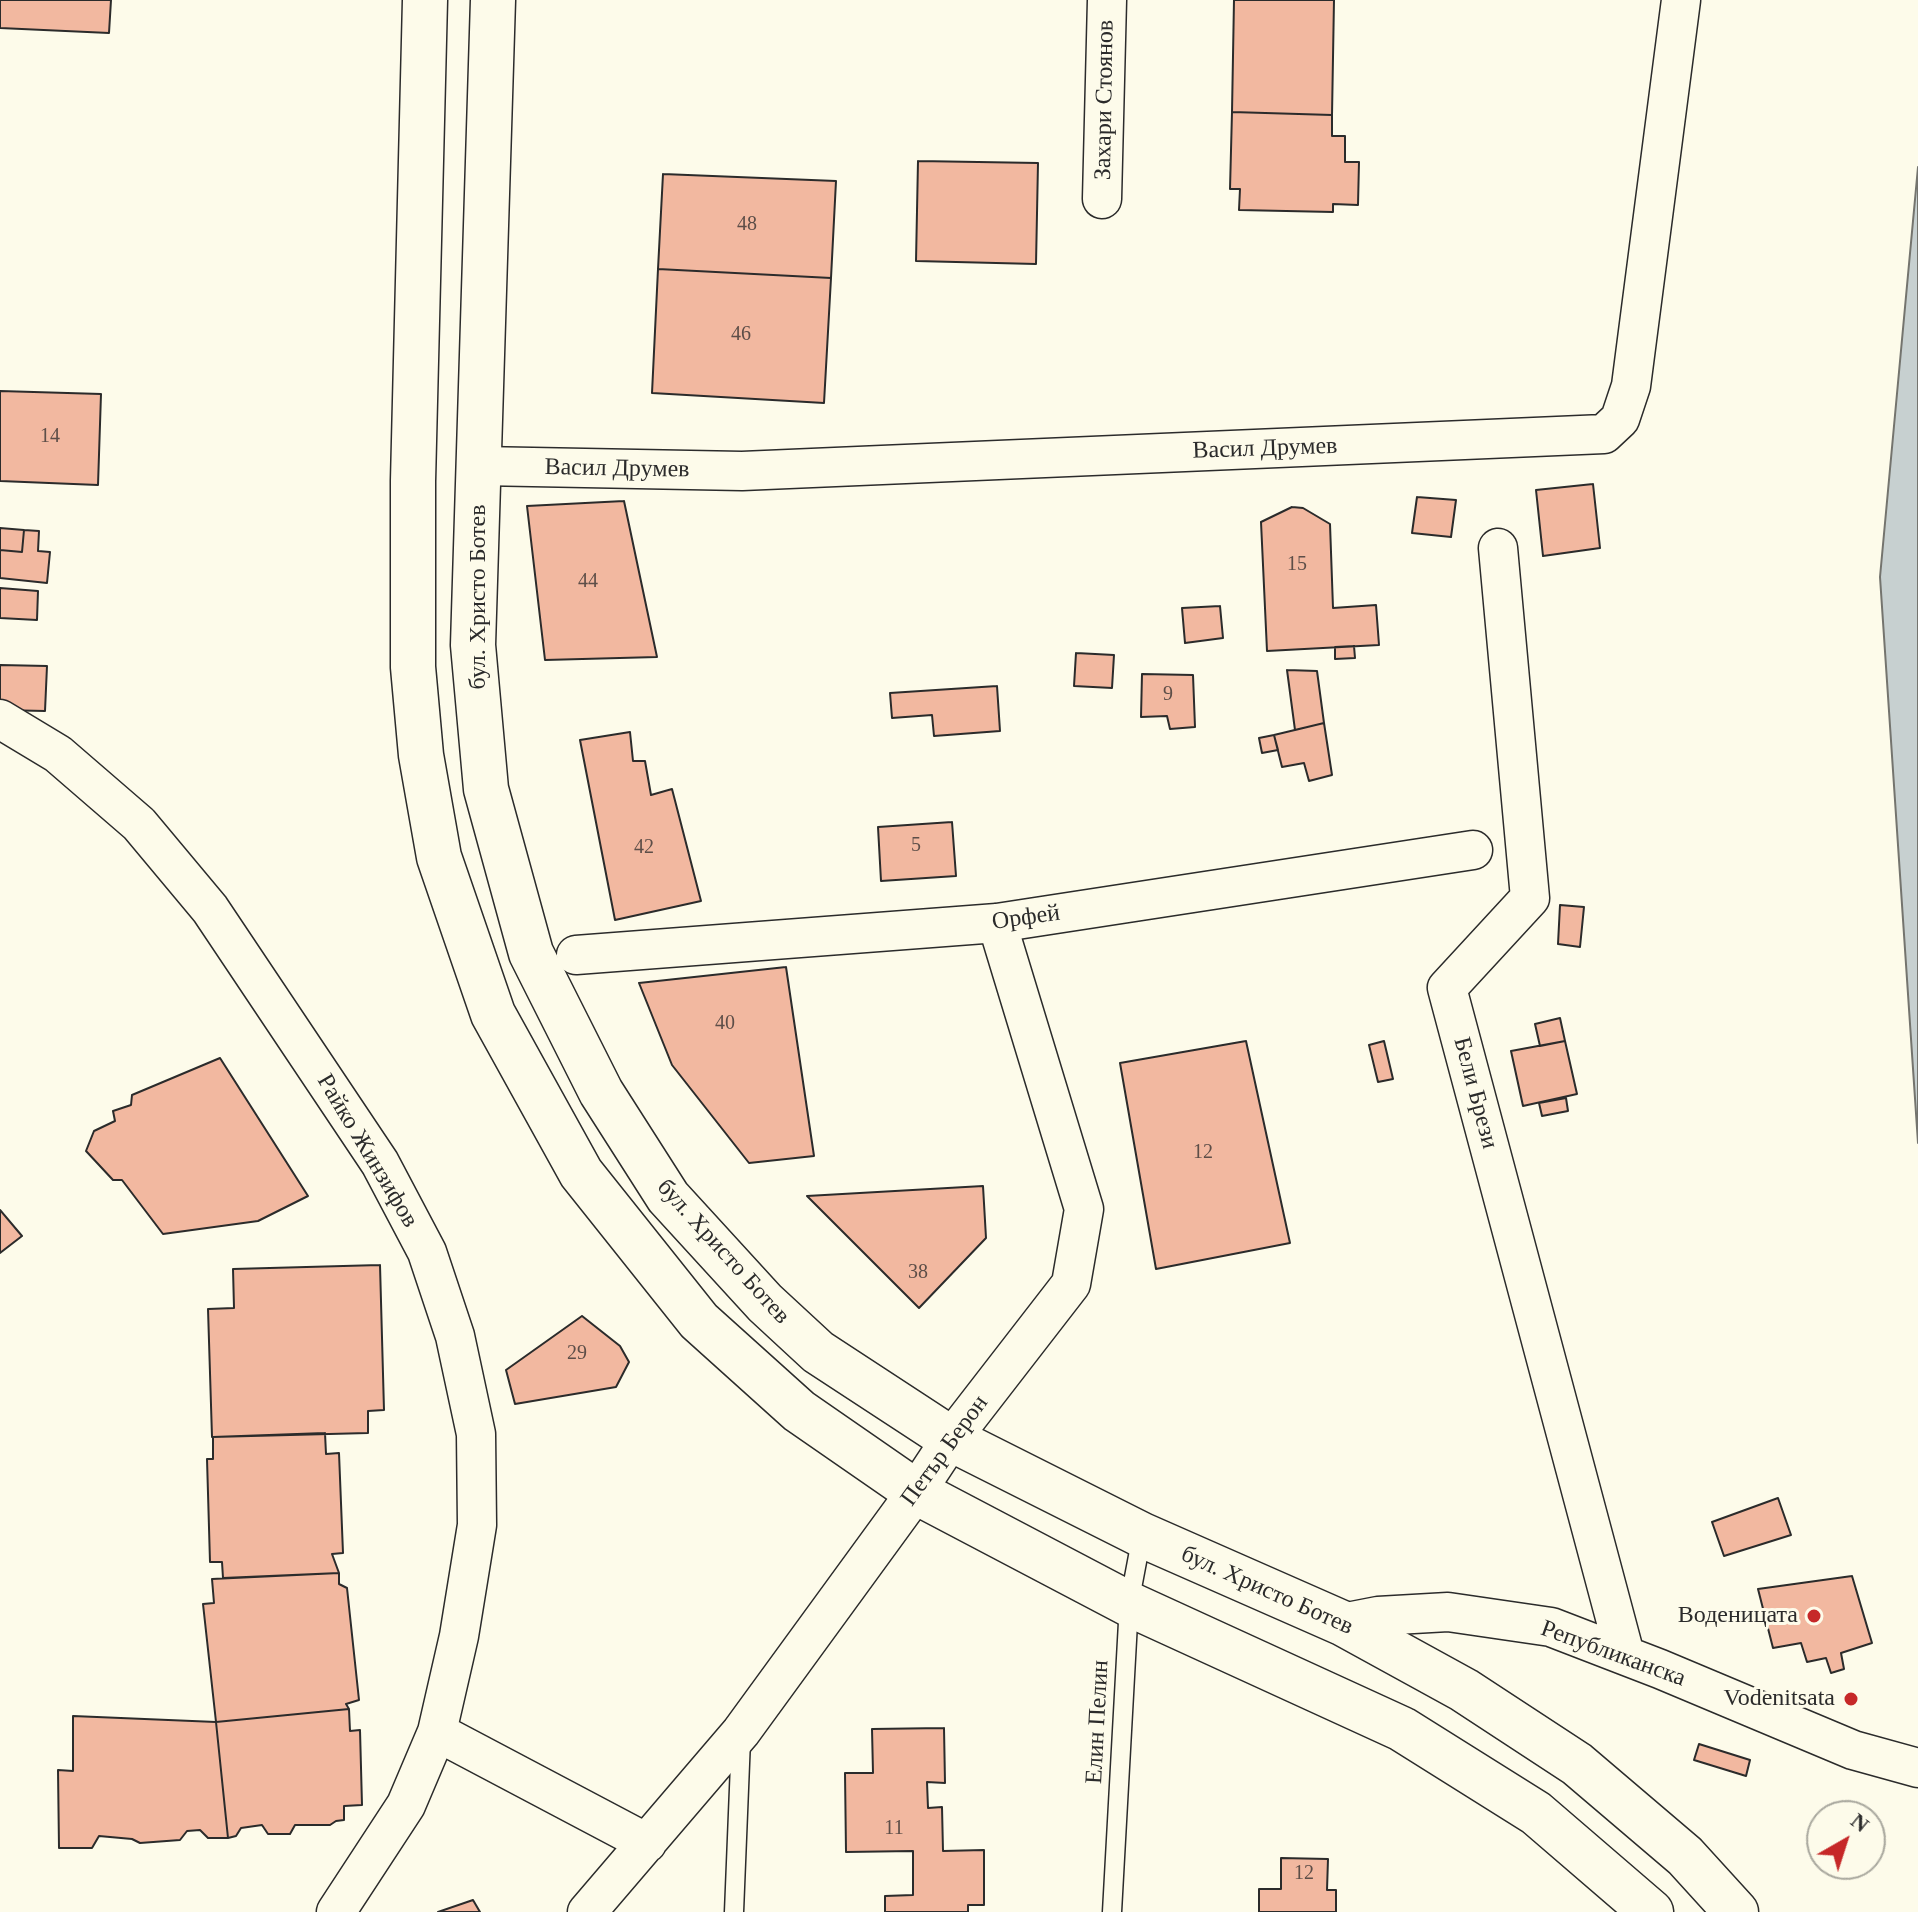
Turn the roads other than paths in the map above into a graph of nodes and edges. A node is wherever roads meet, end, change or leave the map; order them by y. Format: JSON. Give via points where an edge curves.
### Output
{"nodes":[{"id":1,"x":425,"y":0,"type":"edge"},
{"id":2,"x":493,"y":0,"type":"edge"},
{"id":3,"x":1107,"y":0,"type":"edge"},
{"id":4,"x":1681,"y":0,"type":"edge"},
{"id":5,"x":1102,"y":199,"type":"dead end"},
{"id":6,"x":480,"y":466,"type":"junction"},
{"id":7,"x":1498,"y":548,"type":"dead end"},
{"id":8,"x":0,"y":719,"type":"edge"},
{"id":9,"x":1473,"y":850,"type":"dead end"},
{"id":10,"x":997,"y":923,"type":"junction"},
{"id":11,"x":576,"y":955,"type":"dead end"},
{"id":12,"x":951,"y":1439,"type":"junction"},
{"id":13,"x":916,"y":1492,"type":"junction"},
{"id":14,"x":1142,"y":1535,"type":"junction"},
{"id":15,"x":1129,"y":1604,"type":"junction"},
{"id":16,"x":1342,"y":1623,"type":"junction"},
{"id":17,"x":1625,"y":1655,"type":"junction"},
{"id":18,"x":437,"y":1732,"type":"junction"},
{"id":19,"x":741,"y":1732,"type":"junction"},
{"id":20,"x":1918,"y":1768,"type":"edge"},
{"id":21,"x":647,"y":1843,"type":"junction"},
{"id":22,"x":336,"y":1912,"type":"edge"},
{"id":23,"x":587,"y":1912,"type":"edge"},
{"id":24,"x":734,"y":1912,"type":"edge"},
{"id":25,"x":1112,"y":1912,"type":"edge"},
{"id":26,"x":1651,"y":1912,"type":"edge"},
{"id":27,"x":1736,"y":1912,"type":"edge"}],
"edges":[{"from":1,"to":13,"type":"main road","via":[[413,667],[421,755],[439,857],[493,1014],[581,1173],[699,1321],[799,1411]]},
{"from":2,"to":6,"type":"main road","name":"бул. Христо Ботев"},
{"from":3,"to":5,"type":"street","name":"Захари Стоянов"},
{"from":4,"to":6,"type":"street","name":"Васил Друмев","via":[[1631,386],[1620,419],[1604,434],[742,471]]},
{"from":6,"to":12,"type":"main road","name":"бул. Христо Ботев","via":[[473,645],[486,789],[531,953],[601,1092],[668,1197],[765,1303],[818,1352]]},
{"from":7,"to":17,"type":"street","name":"Бели Брези","via":[[1530,898],[1447,988]]},
{"from":8,"to":18,"type":"street","name":"Райко Жинзифов","via":[[58,754],[139,824],[210,909],[380,1163],[427,1252],[455,1336],[476,1434],[477,1525]]},
{"from":9,"to":10,"type":"street","name":"Орфей"},
{"from":10,"to":11,"type":"street","name":"Орфей"},
{"from":10,"to":12,"type":"street","name":"Петър Берон","via":[[1084,1209],[1071,1284]]},
{"from":12,"to":13,"type":"street","name":"Петър Берон"},
{"from":12,"to":14,"type":"main road","name":"бул. Христо Ботев"},
{"from":13,"to":15,"type":"main road"},
{"from":13,"to":19,"type":"street","name":"Петър Берон"},
{"from":14,"to":15,"type":"lane","name":"Елин Пелин"},
{"from":14,"to":16,"type":"main road","name":"бул. Христо Ботев"},
{"from":15,"to":25,"type":"lane","name":"Елин Пелин"},
{"from":15,"to":26,"type":"main road","via":[[1402,1729],[1536,1813]]},
{"from":16,"to":17,"type":"street","name":"Републиканска","via":[[1448,1612],[1551,1627]]},
{"from":16,"to":27,"type":"main road","name":"бул. Христо Ботев","via":[[1464,1690],[1577,1764],[1685,1856]]},
{"from":17,"to":20,"type":"street","name":"Републиканска","via":[[1853,1750]]},
{"from":18,"to":21,"type":"street"},
{"from":18,"to":22,"type":"street","name":"Райко Жинзифов","via":[[406,1805]]},
{"from":19,"to":21,"type":"street","name":"Петър Берон"},
{"from":19,"to":24,"type":"lane"},
{"from":21,"to":23,"type":"street","name":"Петър Берон"}]}
